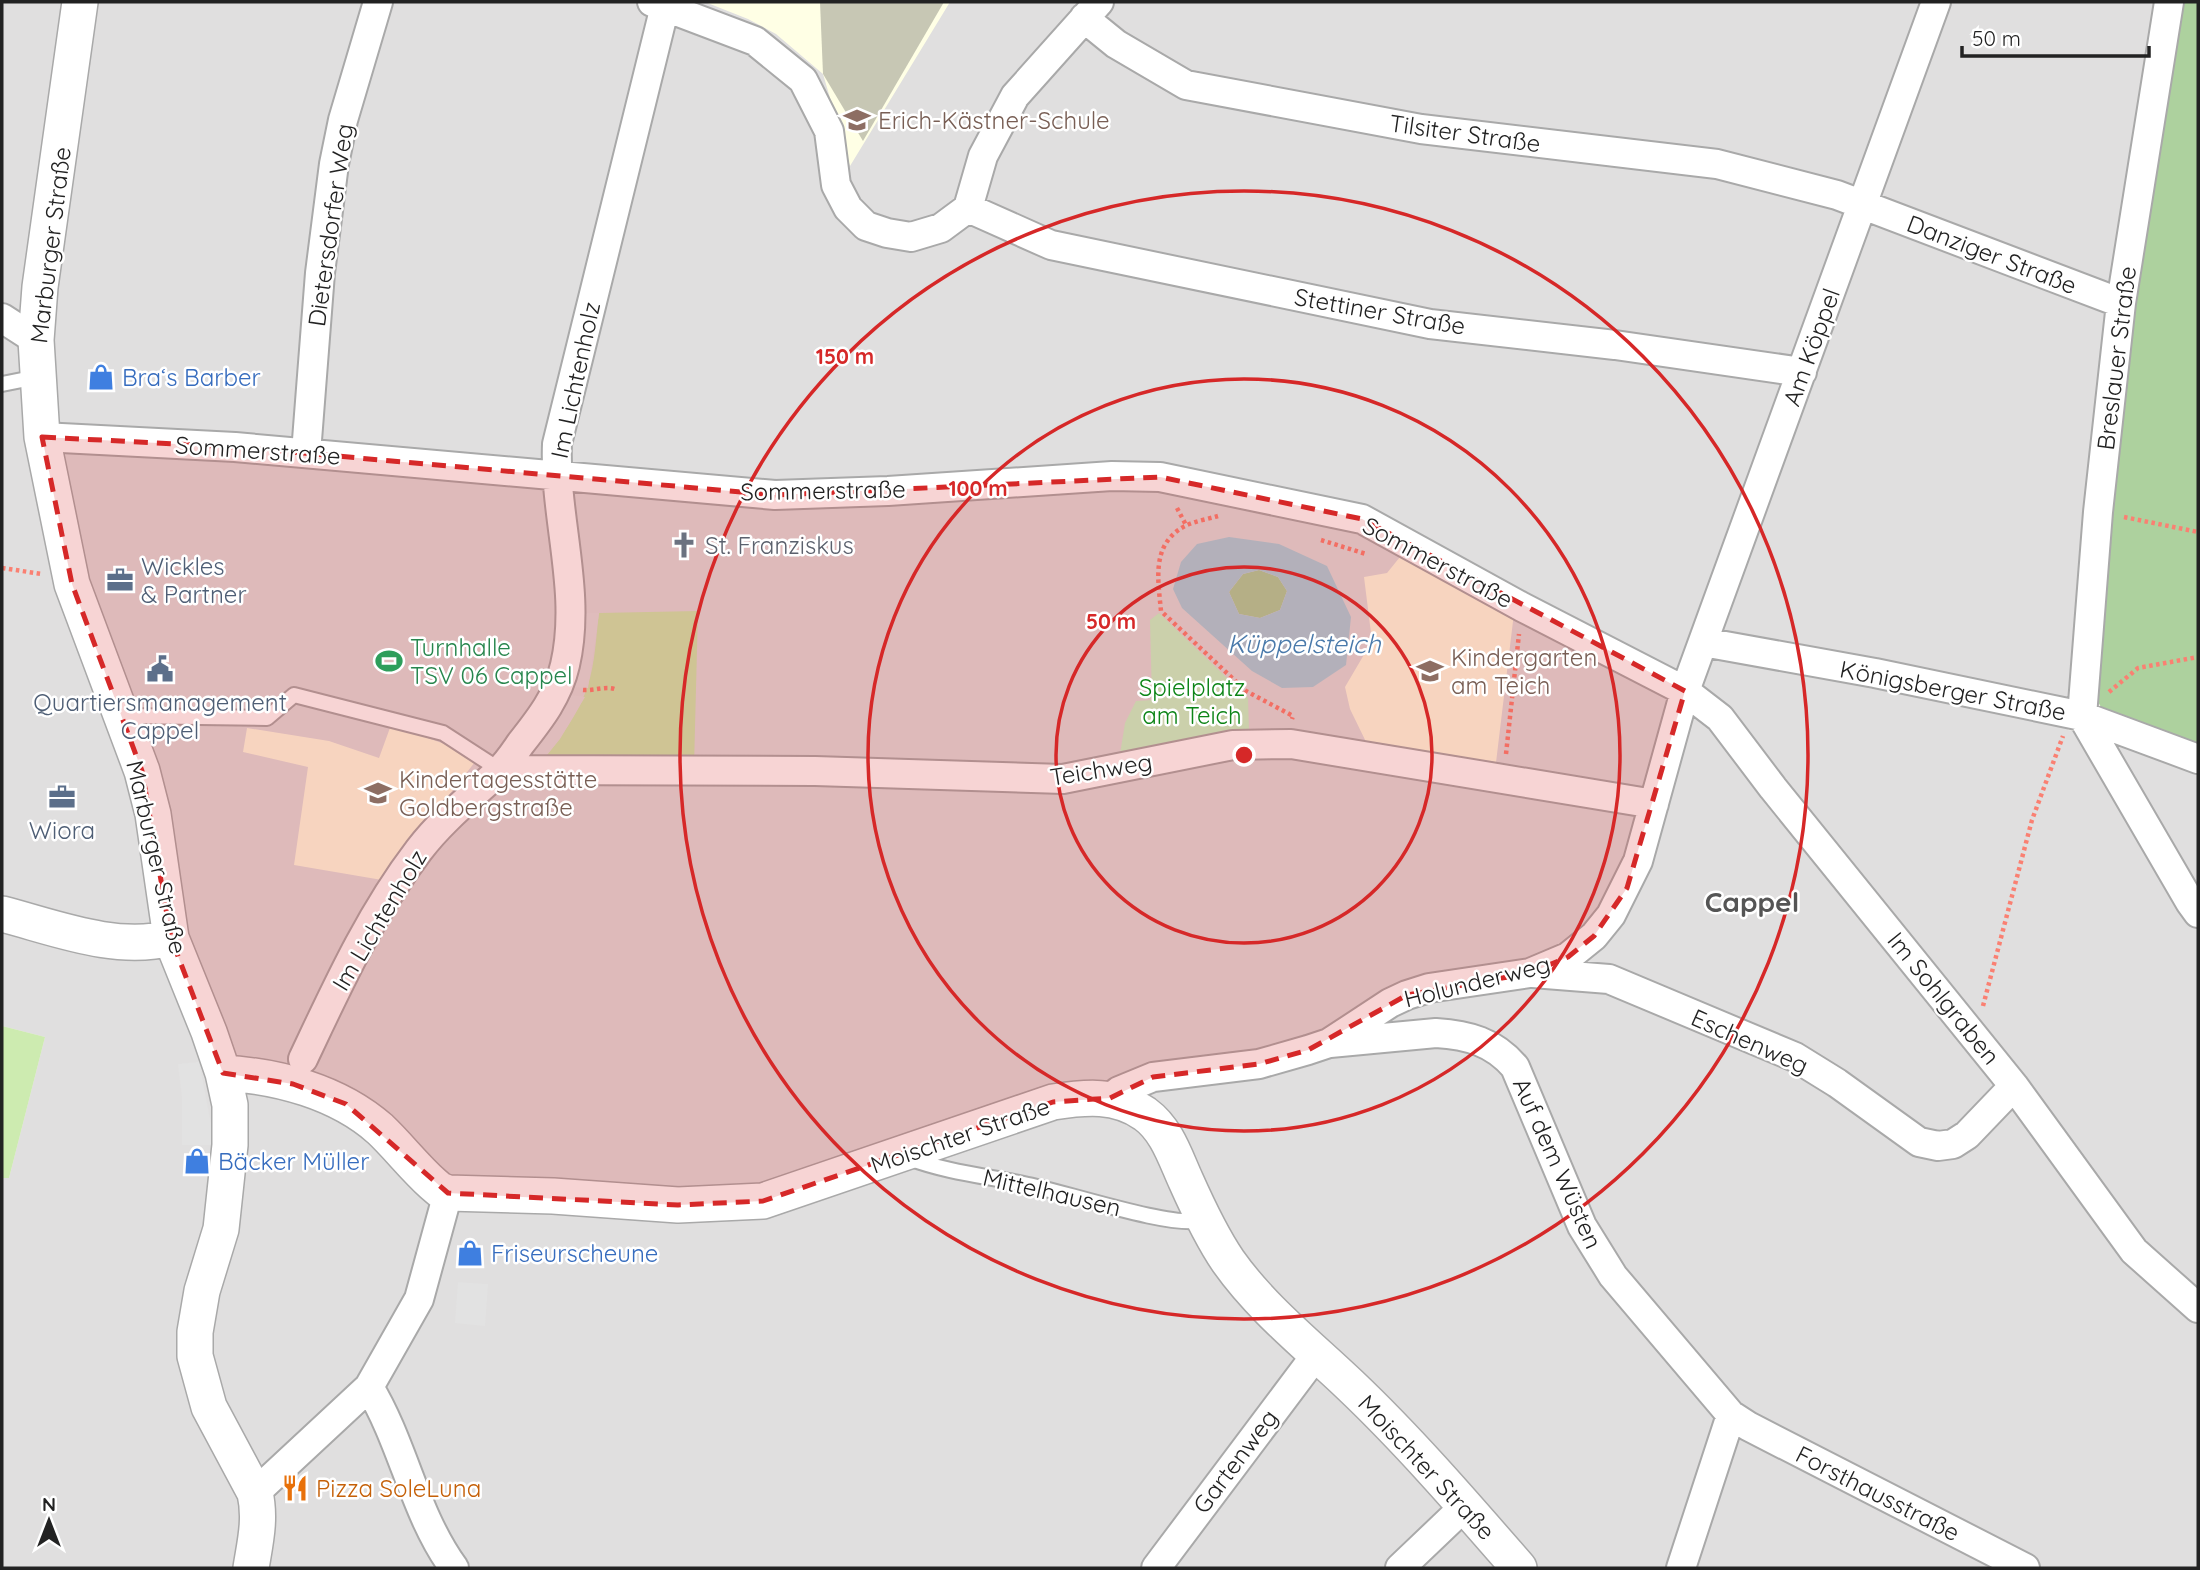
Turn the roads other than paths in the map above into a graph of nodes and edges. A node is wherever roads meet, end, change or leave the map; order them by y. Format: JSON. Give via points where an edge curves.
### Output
{"nodes":[{"id":1,"x":80,"y":2,"type":"edge"},
{"id":2,"x":378,"y":2,"type":"edge"},
{"id":3,"x":1936,"y":2,"type":"edge"},
{"id":4,"x":2169,"y":2,"type":"edge"},
{"id":5,"x":661,"y":3,"type":"edge"},
{"id":6,"x":1092,"y":10,"type":"edge"},
{"id":7,"x":1862,"y":205,"type":"junction"},
{"id":8,"x":968,"y":208,"type":"junction"},
{"id":9,"x":2121,"y":303,"type":"junction"},
{"id":10,"x":2,"y":318,"type":"edge"},
{"id":11,"x":36,"y":340,"type":"junction"},
{"id":12,"x":1802,"y":372,"type":"junction"},
{"id":13,"x":38,"y":376,"type":"junction"},
{"id":14,"x":2,"y":384,"type":"edge"},
{"id":15,"x":43,"y":437,"type":"junction"},
{"id":16,"x":306,"y":453,"type":"junction"},
{"id":17,"x":555,"y":474,"type":"junction"},
{"id":18,"x":1703,"y":642,"type":"junction"},
{"id":19,"x":1685,"y":691,"type":"junction"},
{"id":20,"x":2077,"y":715,"type":"junction"},
{"id":21,"x":121,"y":716,"type":"junction"},
{"id":22,"x":2198,"y":759,"type":"edge"},
{"id":23,"x":500,"y":770,"type":"junction"},
{"id":24,"x":1654,"y":804,"type":"junction"},
{"id":25,"x":2198,"y":913,"type":"edge"},
{"id":26,"x":2,"y":914,"type":"edge"},
{"id":27,"x":171,"y":938,"type":"junction"},
{"id":28,"x":1530,"y":973,"type":"junction"},
{"id":29,"x":1329,"y":1043,"type":"junction"},
{"id":30,"x":303,"y":1059,"type":"dead end"},
{"id":31,"x":223,"y":1073,"type":"junction"},
{"id":32,"x":2014,"y":1086,"type":"junction"},
{"id":33,"x":1110,"y":1098,"type":"junction"},
{"id":34,"x":901,"y":1155,"type":"junction"},
{"id":35,"x":448,"y":1193,"type":"junction"},
{"id":36,"x":1204,"y":1220,"type":"junction"},
{"id":37,"x":2198,"y":1308,"type":"edge"},
{"id":38,"x":1316,"y":1355,"type":"junction"},
{"id":39,"x":369,"y":1387,"type":"junction"},
{"id":40,"x":1731,"y":1416,"type":"junction"},
{"id":41,"x":255,"y":1493,"type":"junction"},
{"id":42,"x":1465,"y":1506,"type":"junction"},
{"id":43,"x":251,"y":1568,"type":"edge"},
{"id":44,"x":454,"y":1568,"type":"edge"},
{"id":45,"x":1156,"y":1568,"type":"edge"},
{"id":46,"x":1400,"y":1568,"type":"edge"},
{"id":47,"x":1519,"y":1568,"type":"edge"},
{"id":48,"x":1681,"y":1568,"type":"edge"},
{"id":49,"x":2025,"y":1568,"type":"edge"}],
"edges":[{"from":1,"to":11,"type":"street","name":"Marburger Straße"},
{"from":2,"to":16,"type":"street","name":"Dietersdorfer Weg","via":[[334,164]]},
{"from":3,"to":7,"type":"street","name":"Am Köppel"},
{"from":4,"to":9,"type":"street","name":"Breslauer Straße"},
{"from":5,"to":8,"type":"street","via":[[755,41],[803,80],[829,131],[836,185],[848,208],[866,226],[911,237],[941,228]]},
{"from":5,"to":17,"type":"street","name":"Im Lichtenholz","via":[[556,444]]},
{"from":6,"to":7,"type":"street","name":"Tilsiter Straße","via":[[1116,44],[1186,85],[1421,129],[1717,164],[1837,194]]},
{"from":6,"to":8,"type":"street","via":[[1016,96],[983,156]]},
{"from":7,"to":9,"type":"street","name":"Danziger Straße"},
{"from":7,"to":12,"type":"street","name":"Am Köppel"},
{"from":8,"to":12,"type":"street","name":"Stettiner Straße","via":[[1051,245],[1430,324]]},
{"from":9,"to":20,"type":"street","name":"Breslauer Straße"},
{"from":10,"to":11,"type":"street"},
{"from":11,"to":13,"type":"street","name":"Marburger Straße"},
{"from":12,"to":18,"type":"street","name":"Am Köppel"},
{"from":13,"to":14,"type":"lane"},
{"from":13,"to":15,"type":"street","name":"Marburger Straße"},
{"from":15,"to":16,"type":"street","name":"Sommerstraße"},
{"from":15,"to":21,"type":"street","name":"Marburger Straße","via":[[70,578]]},
{"from":16,"to":17,"type":"street","name":"Sommerstraße"},
{"from":17,"to":19,"type":"street","name":"Sommerstraße","via":[[775,495],[1160,477],[1362,519]]},
{"from":17,"to":23,"type":"street","name":"Im Lichtenholz","via":[[571,589],[569,646],[558,689]]},
{"from":18,"to":19,"type":"street","name":"Am Köppel"},
{"from":18,"to":20,"type":"street","name":"Königsberger Straße"},
{"from":19,"to":24,"type":"street","name":"Holunderweg"},
{"from":19,"to":32,"type":"street","name":"Im Sohlgraben","via":[[1720,718]]},
{"from":20,"to":22,"type":"street","name":"Königsberger Straße"},
{"from":20,"to":25,"type":"street"},
{"from":21,"to":23,"type":"lane","via":[[267,718],[294,695],[443,733]]},
{"from":21,"to":27,"type":"street","name":"Marburger Straße","via":[[152,814]]},
{"from":23,"to":24,"type":"street","name":"Teichweg","via":[[814,771],[1063,779],[1233,745],[1291,744]]},
{"from":23,"to":30,"type":"street","name":"Im Lichtenholz","via":[[443,820],[388,894]]},
{"from":24,"to":28,"type":"street","name":"Holunderweg","via":[[1638,862],[1611,915],[1569,957]]},
{"from":26,"to":27,"type":"street","via":[[95,939],[141,943]]},
{"from":27,"to":31,"type":"street","name":"Marburger Straße"},
{"from":28,"to":29,"type":"street","name":"Holunderweg","via":[[1406,995]]},
{"from":28,"to":32,"type":"street","name":"Eschenweg","via":[[1609,979],[1795,1057],[1919,1142],[1953,1144]]},
{"from":29,"to":33,"type":"street","name":"Holunderweg","via":[[1259,1064],[1153,1077]]},
{"from":29,"to":40,"type":"street","name":"Auf dem Wüsten","via":[[1452,1034],[1480,1041],[1504,1054],[1515,1067],[1594,1249]]},
{"from":31,"to":35,"type":"street","via":[[293,1084],[346,1104]]},
{"from":31,"to":41,"type":"street","name":"Marburger Straße","via":[[230,1105],[228,1171],[221,1229],[202,1291],[195,1356],[209,1407]]},
{"from":32,"to":37,"type":"street","name":"Im Sohlgraben","via":[[2134,1251]]},
{"from":33,"to":34,"type":"street","name":"Moischter Straße","via":[[1053,1102]]},
{"from":33,"to":36,"type":"street","name":"Moischter Straße","via":[[1144,1113],[1164,1133]]},
{"from":34,"to":35,"type":"street","name":"Moischter Straße","via":[[748,1203],[678,1205]]},
{"from":34,"to":36,"type":"lane","name":"Mittelhausen","via":[[1155,1216],[1193,1223]]},
{"from":35,"to":39,"type":"street","via":[[419,1299]]},
{"from":36,"to":38,"type":"street","name":"Moischter Straße","via":[[1256,1297]]},
{"from":38,"to":42,"type":"street","name":"Moischter Straße"},
{"from":38,"to":45,"type":"street","name":"Gartenweg"},
{"from":39,"to":41,"type":"street"},
{"from":39,"to":44,"type":"street","via":[[385,1414],[419,1505]]},
{"from":40,"to":48,"type":"street"},
{"from":40,"to":49,"type":"street","name":"Forsthausstraße"},
{"from":41,"to":43,"type":"street","via":[[258,1521]]},
{"from":42,"to":46,"type":"street"},
{"from":42,"to":47,"type":"street","name":"Moischter Straße"}]}
